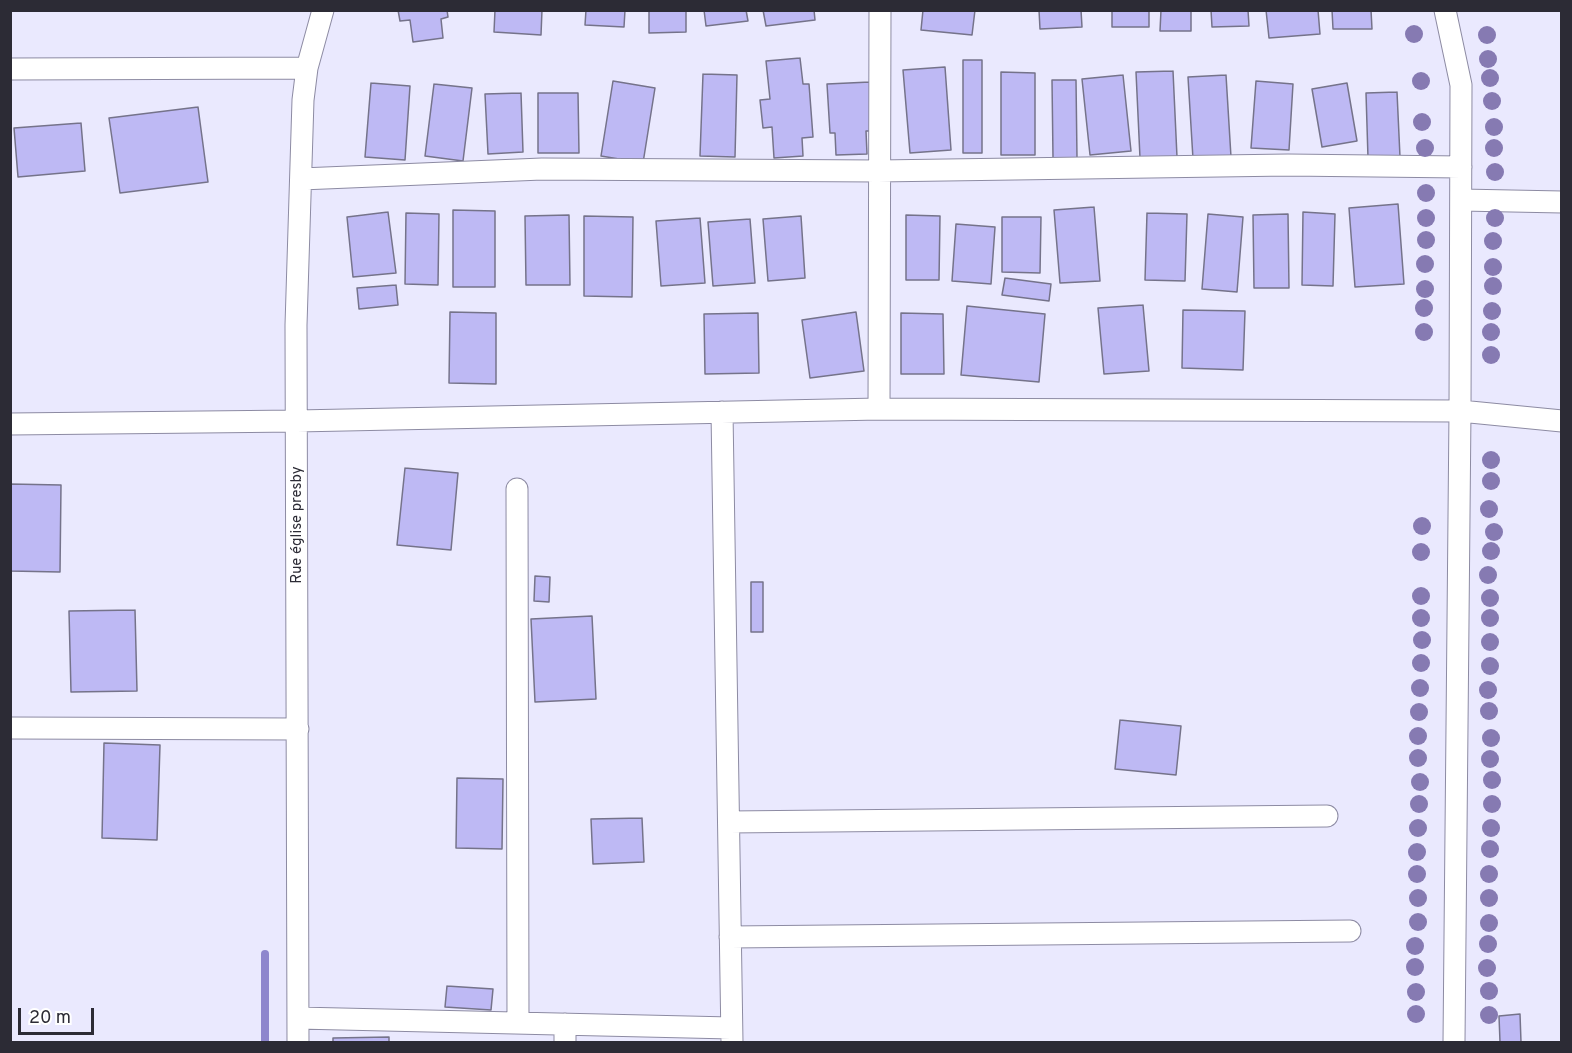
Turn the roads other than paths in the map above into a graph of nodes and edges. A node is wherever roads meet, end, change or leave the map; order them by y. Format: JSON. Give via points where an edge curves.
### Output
{"nodes":[{"id":1,"x":323,"y":10,"type":"edge"},
{"id":2,"x":880,"y":10,"type":"edge"},
{"id":3,"x":1445,"y":10,"type":"edge"},
{"id":4,"x":307,"y":68,"type":"junction"},
{"id":5,"x":10,"y":69,"type":"edge"},
{"id":6,"x":1461,"y":167,"type":"junction"},
{"id":7,"x":878,"y":171,"type":"junction"},
{"id":8,"x":301,"y":179,"type":"junction"},
{"id":9,"x":1461,"y":200,"type":"junction"},
{"id":10,"x":1562,"y":202,"type":"edge"},
{"id":11,"x":879,"y":409,"type":"junction"},
{"id":12,"x":1460,"y":411,"type":"junction"},
{"id":13,"x":722,"y":412,"type":"junction"},
{"id":14,"x":297,"y":421,"type":"junction"},
{"id":15,"x":1562,"y":421,"type":"edge"},
{"id":16,"x":10,"y":424,"type":"edge"},
{"id":17,"x":517,"y":489,"type":"dead end"},
{"id":18,"x":10,"y":728,"type":"edge"},
{"id":19,"x":298,"y":729,"type":"junction"},
{"id":20,"x":1327,"y":816,"type":"dead end"},
{"id":21,"x":729,"y":822,"type":"junction"},
{"id":22,"x":1350,"y":932,"type":"dead end"},
{"id":23,"x":730,"y":937,"type":"junction"},
{"id":24,"x":298,"y":1018,"type":"junction"},
{"id":25,"x":518,"y":1023,"type":"junction"},
{"id":26,"x":565,"y":1033,"type":"edge"},
{"id":27,"x":732,"y":1035,"type":"edge"},
{"id":28,"x":298,"y":1042,"type":"edge"},
{"id":29,"x":1454,"y":1042,"type":"edge"}],
"edges":[{"from":1,"to":4,"type":"street","name":"Rue église presby"},
{"from":2,"to":7,"type":"street"},
{"from":3,"to":6,"type":"street","via":[[1461,85]]},
{"from":4,"to":5,"type":"street"},
{"from":4,"to":8,"type":"street","name":"Rue église presby"},
{"from":6,"to":7,"type":"street","via":[[1288,165]]},
{"from":6,"to":9,"type":"street"},
{"from":7,"to":8,"type":"street","via":[[542,169]]},
{"from":7,"to":11,"type":"street"},
{"from":8,"to":14,"type":"street","name":"Rue église presby"},
{"from":9,"to":10,"type":"street"},
{"from":9,"to":12,"type":"street"},
{"from":11,"to":12,"type":"street"},
{"from":11,"to":13,"type":"street"},
{"from":12,"to":15,"type":"street"},
{"from":12,"to":29,"type":"street"},
{"from":13,"to":14,"type":"street"},
{"from":13,"to":21,"type":"street"},
{"from":14,"to":16,"type":"street"},
{"from":14,"to":19,"type":"street","name":"Rue église presby"},
{"from":17,"to":25,"type":"street"},
{"from":18,"to":19,"type":"street"},
{"from":19,"to":24,"type":"street","name":"Rue église presby"},
{"from":20,"to":21,"type":"street"},
{"from":21,"to":23,"type":"street"},
{"from":22,"to":23,"type":"street"},
{"from":23,"to":27,"type":"street"},
{"from":24,"to":25,"type":"street"},
{"from":24,"to":28,"type":"street","name":"Rue église presby"},
{"from":25,"to":26,"type":"street"},
{"from":26,"to":27,"type":"street"}]}
